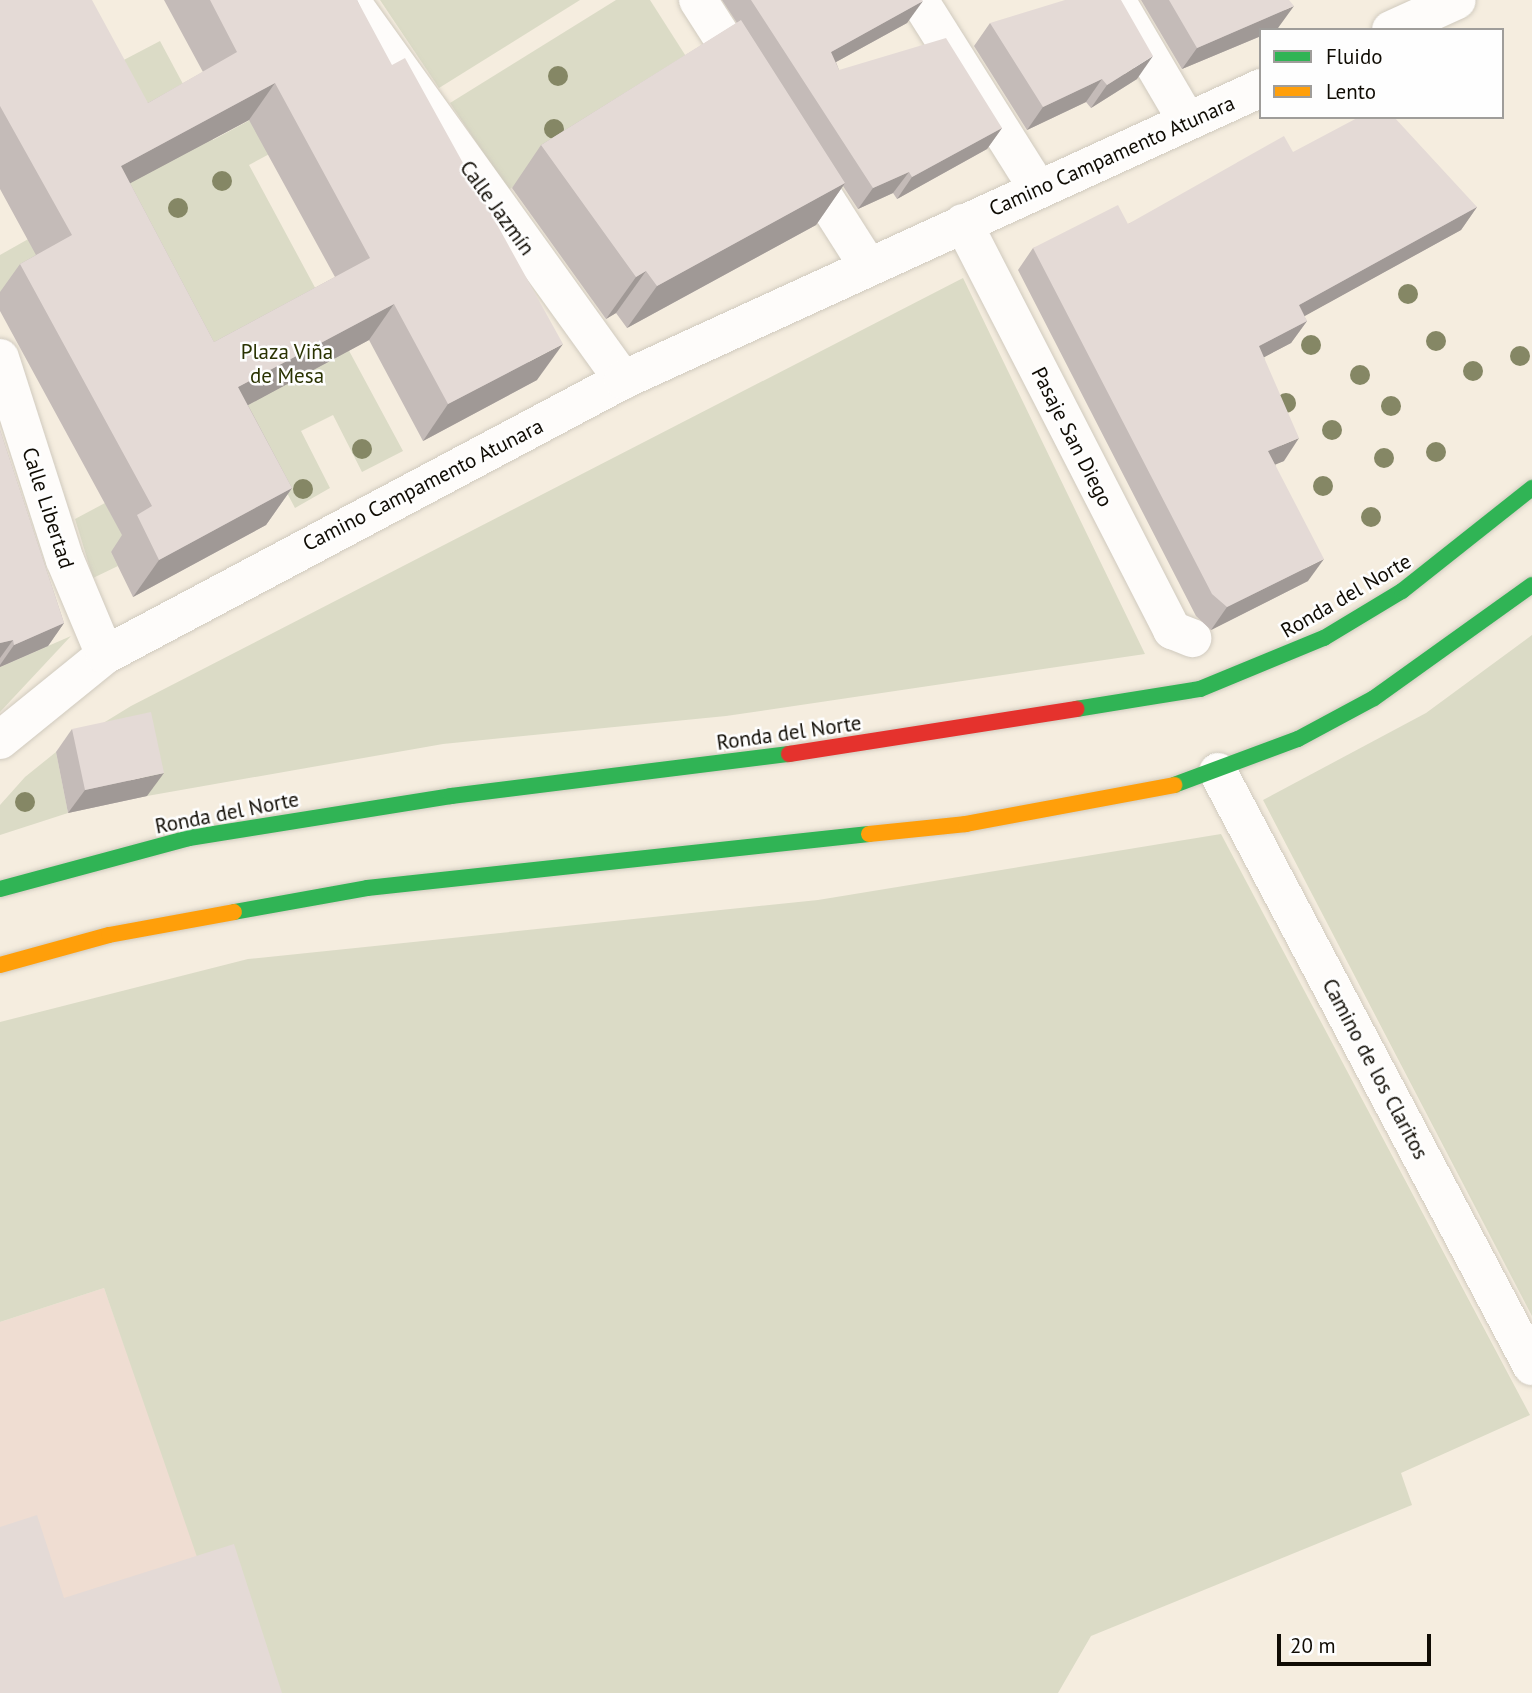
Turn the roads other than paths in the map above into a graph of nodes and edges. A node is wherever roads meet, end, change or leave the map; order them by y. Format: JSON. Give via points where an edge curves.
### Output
{"nodes":[{"id":1,"x":350,"y":0,"type":"edge"},
{"id":2,"x":698,"y":0,"type":"edge"},
{"id":3,"x":919,"y":0,"type":"edge"},
{"id":4,"x":1116,"y":0,"type":"edge"},
{"id":5,"x":1457,"y":0,"type":"edge"},
{"id":6,"x":1395,"y":28,"type":"edge"},
{"id":7,"x":1259,"y":89,"type":"edge"},
{"id":8,"x":1188,"y":121,"type":"junction"},
{"id":9,"x":1038,"y":189,"type":"junction"},
{"id":10,"x":962,"y":223,"type":"junction"},
{"id":11,"x":868,"y":267,"type":"junction"},
{"id":12,"x":0,"y":359,"type":"edge"},
{"id":13,"x":623,"y":380,"type":"junction"},
{"id":14,"x":1532,"y":488,"type":"edge"},
{"id":15,"x":1532,"y":585,"type":"edge"},
{"id":16,"x":105,"y":655,"type":"junction"},
{"id":17,"x":1187,"y":691,"type":"junction"},
{"id":18,"x":0,"y":740,"type":"edge"},
{"id":19,"x":1218,"y":772,"type":"junction"},
{"id":20,"x":0,"y":890,"type":"edge"},
{"id":21,"x":0,"y":965,"type":"edge"},
{"id":22,"x":1532,"y":1366,"type":"edge"}],
"edges":[{"from":1,"to":13,"type":"street","name":"Calle Jazmín"},
{"from":2,"to":11,"type":"street"},
{"from":3,"to":9,"type":"street"},
{"from":4,"to":8,"type":"street"},
{"from":5,"to":6,"type":"street"},
{"from":7,"to":8,"type":"street","name":"Camino Campamento Atunara"},
{"from":8,"to":9,"type":"street","name":"Camino Campamento Atunara"},
{"from":9,"to":10,"type":"street","name":"Camino Campamento Atunara"},
{"from":10,"to":11,"type":"street","name":"Camino Campamento Atunara"},
{"from":10,"to":17,"type":"street","name":"Pasaje San Diego","via":[[1188,640]]},
{"from":11,"to":13,"type":"street","name":"Camino Campamento Atunara"},
{"from":12,"to":16,"type":"street","name":"Calle Libertad","via":[[65,560]]},
{"from":13,"to":16,"type":"street","name":"Camino Campamento Atunara"},
{"from":14,"to":17,"type":"main road","name":"Ronda del Norte","via":[[1476,539],[1324,638]]},
{"from":15,"to":19,"type":"main road","via":[[1374,698]]},
{"from":16,"to":18,"type":"street","name":"Camino Campamento Atunara","via":[[41,700]]},
{"from":17,"to":20,"type":"main road","name":"Ronda del Norte","via":[[858,745],[451,796],[189,838]]},
{"from":19,"to":21,"type":"main road","via":[[1093,805],[966,824],[367,888],[109,935]]},
{"from":19,"to":22,"type":"street","name":"Camino de los Claritos"}]}
